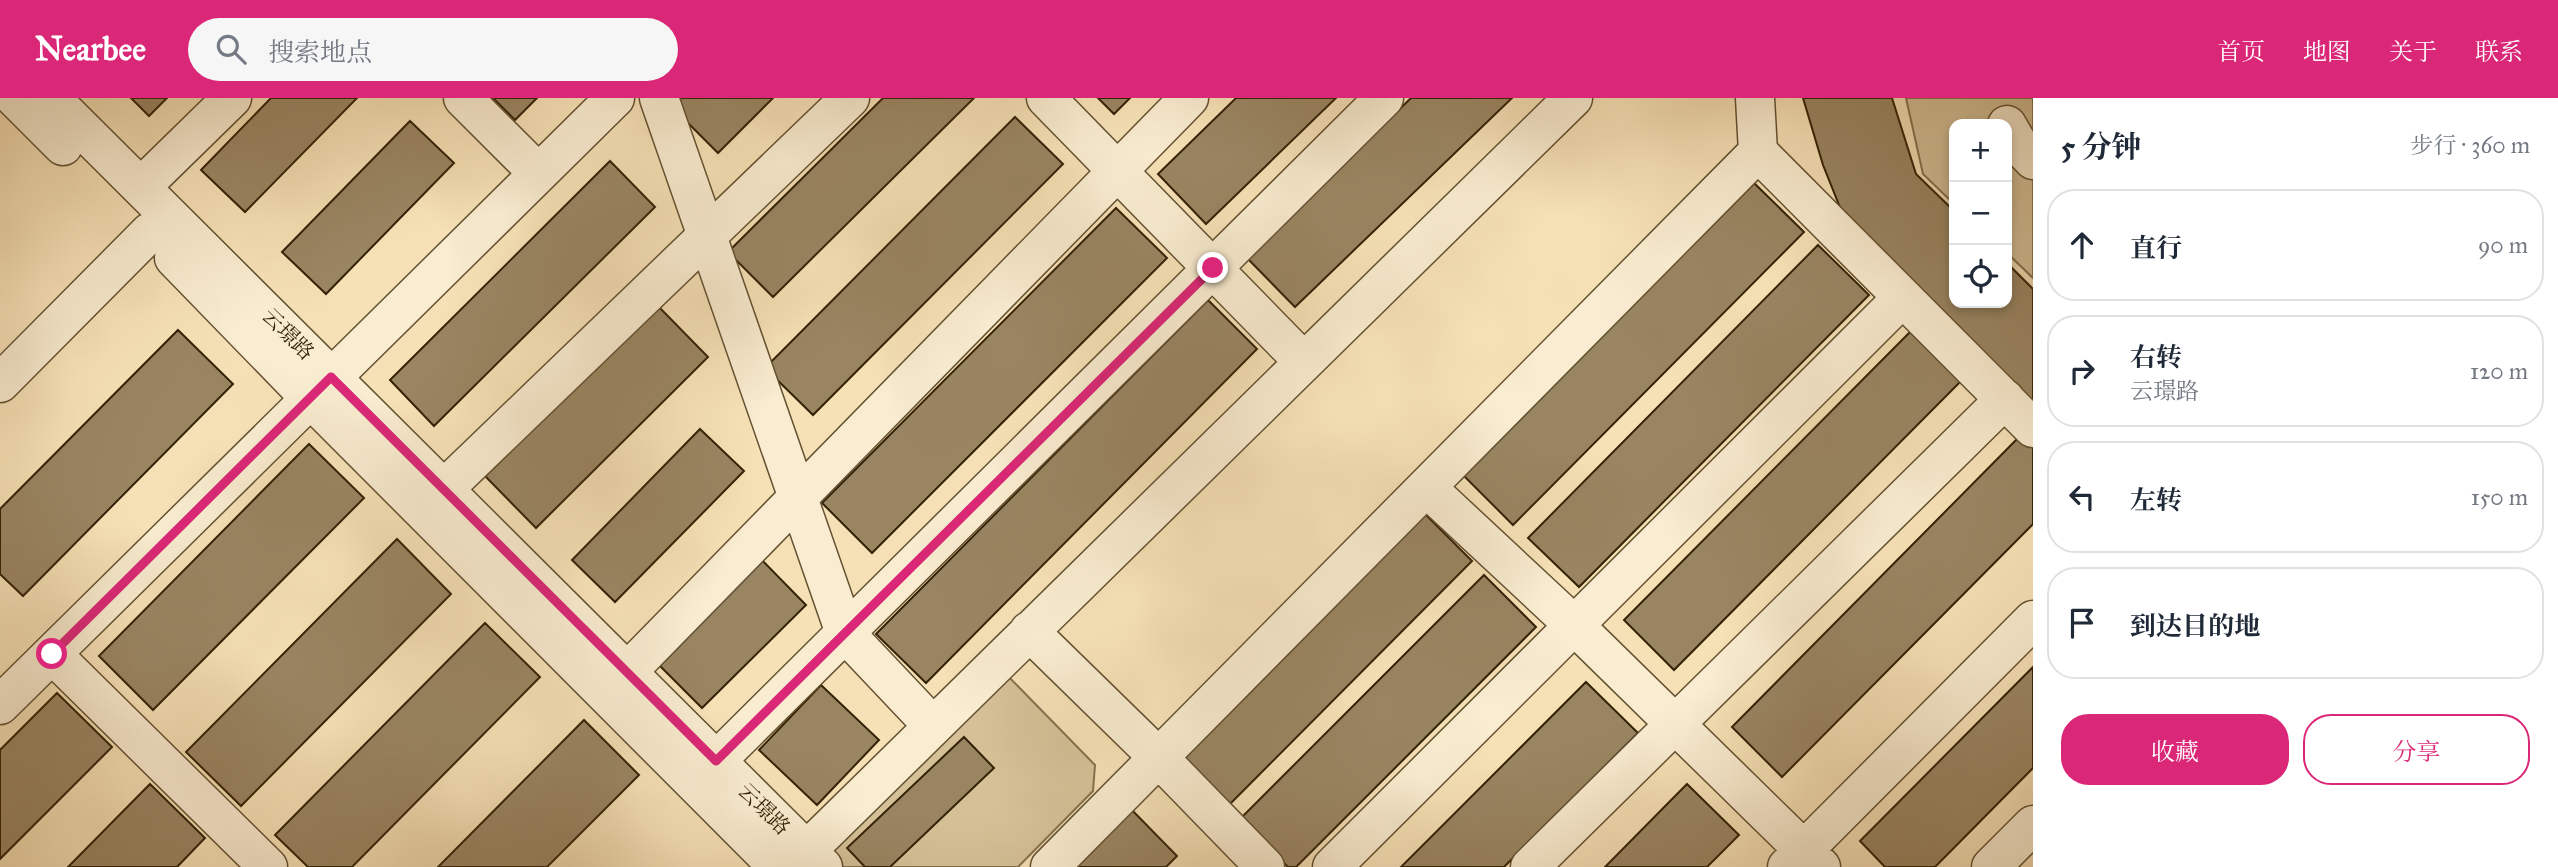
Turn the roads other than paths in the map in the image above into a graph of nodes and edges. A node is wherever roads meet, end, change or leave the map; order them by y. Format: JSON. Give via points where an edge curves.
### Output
{"nodes":[{"id":1,"x":15,"y":98,"type":"edge"},
{"id":2,"x":51,"y":98,"type":"edge"},
{"id":3,"x":232,"y":98,"type":"edge"},
{"id":4,"x":463,"y":98,"type":"edge"},
{"id":5,"x":615,"y":98,"type":"edge"},
{"id":6,"x":659,"y":98,"type":"edge"},
{"id":7,"x":850,"y":98,"type":"edge"},
{"id":8,"x":1046,"y":98,"type":"edge"},
{"id":9,"x":1189,"y":98,"type":"edge"},
{"id":10,"x":1384,"y":98,"type":"edge"},
{"id":11,"x":1573,"y":98,"type":"edge"},
{"id":12,"x":1755,"y":98,"type":"edge"},
{"id":13,"x":1991,"y":98,"type":"edge"},
{"id":14,"x":2003,"y":119,"type":"edge"},
{"id":15,"x":2012,"y":134,"type":"edge"},
{"id":16,"x":1758,"y":152,"type":"junction"},
{"id":17,"x":2033,"y":160,"type":"edge"},
{"id":18,"x":1117,"y":171,"type":"junction"},
{"id":19,"x":538,"y":173,"type":"junction"},
{"id":20,"x":141,"y":187,"type":"junction"},
{"id":21,"x":150,"y":232,"type":"junction"},
{"id":22,"x":706,"y":236,"type":"junction"},
{"id":23,"x":1213,"y":268,"type":"junction"},
{"id":24,"x":1902,"y":298,"type":"junction"},
{"id":25,"x":1304,"y":362,"type":"junction"},
{"id":26,"x":0,"y":383,"type":"edge"},
{"id":27,"x":321,"y":387,"type":"junction"},
{"id":28,"x":2005,"y":399,"type":"junction"},
{"id":29,"x":2033,"y":428,"type":"edge"},
{"id":30,"x":1427,"y":488,"type":"junction"},
{"id":31,"x":444,"y":489,"type":"junction"},
{"id":32,"x":798,"y":497,"type":"junction"},
{"id":33,"x":2033,"y":620,"type":"edge"},
{"id":34,"x":1575,"y":626,"type":"junction"},
{"id":35,"x":1029,"y":631,"type":"junction"},
{"id":36,"x":845,"y":633,"type":"junction"},
{"id":37,"x":52,"y":654,"type":"junction"},
{"id":38,"x":627,"y":672,"type":"junction"},
{"id":39,"x":0,"y":705,"type":"edge"},
{"id":40,"x":1675,"y":723,"type":"junction"},
{"id":41,"x":933,"y":726,"type":"junction"},
{"id":42,"x":1159,"y":758,"type":"junction"},
{"id":43,"x":716,"y":761,"type":"junction"},
{"id":44,"x":2033,"y":825,"type":"edge"},
{"id":45,"x":1804,"y":862,"type":"edge"},
{"id":46,"x":799,"y":863,"type":"edge"},
{"id":47,"x":268,"y":867,"type":"edge"},
{"id":48,"x":1050,"y":867,"type":"edge"},
{"id":49,"x":1265,"y":867,"type":"edge"},
{"id":50,"x":1332,"y":867,"type":"edge"},
{"id":51,"x":1530,"y":867,"type":"edge"},
{"id":52,"x":1991,"y":867,"type":"edge"}],
"edges":[{"from":1,"to":21,"type":"street","name":"云璟路"},
{"from":2,"to":20,"type":"street","name":"云璟路"},
{"from":3,"to":20,"type":"street"},
{"from":4,"to":19,"type":"street"},
{"from":5,"to":19,"type":"street"},
{"from":6,"to":22,"type":"street"},
{"from":7,"to":22,"type":"street"},
{"from":8,"to":18,"type":"street"},
{"from":9,"to":18,"type":"street"},
{"from":10,"to":23,"type":"street"},
{"from":11,"to":25,"type":"street"},
{"from":12,"to":16,"type":"street"},
{"from":13,"to":14,"type":"street"},
{"from":15,"to":17,"type":"street"},
{"from":16,"to":24,"type":"street"},
{"from":16,"to":30,"type":"street"},
{"from":18,"to":23,"type":"street"},
{"from":18,"to":32,"type":"street"},
{"from":19,"to":27,"type":"street"},
{"from":20,"to":27,"type":"street","name":"云璟路"},
{"from":21,"to":26,"type":"street"},
{"from":21,"to":27,"type":"street","name":"云璟路"},
{"from":22,"to":31,"type":"street"},
{"from":22,"to":32,"type":"street"},
{"from":23,"to":25,"type":"street"},
{"from":23,"to":36,"type":"street"},
{"from":24,"to":28,"type":"street"},
{"from":24,"to":34,"type":"street"},
{"from":25,"to":35,"type":"street"},
{"from":27,"to":31,"type":"street","name":"云璟路"},
{"from":27,"to":37,"type":"street"},
{"from":27,"to":46,"type":"street","name":"云璟路"},
{"from":28,"to":29,"type":"street"},
{"from":28,"to":40,"type":"street"},
{"from":30,"to":34,"type":"street"},
{"from":30,"to":42,"type":"street"},
{"from":31,"to":38,"type":"street","name":"云璟路"},
{"from":32,"to":36,"type":"street"},
{"from":32,"to":38,"type":"street"},
{"from":33,"to":45,"type":"street"},
{"from":34,"to":40,"type":"street"},
{"from":34,"to":50,"type":"street"},
{"from":35,"to":41,"type":"street"},
{"from":35,"to":42,"type":"street"},
{"from":36,"to":41,"type":"street"},
{"from":36,"to":43,"type":"street"},
{"from":37,"to":39,"type":"street"},
{"from":37,"to":47,"type":"street"},
{"from":38,"to":43,"type":"street","name":"云璟路"},
{"from":40,"to":45,"type":"street"},
{"from":40,"to":51,"type":"street"},
{"from":41,"to":46,"type":"street"},
{"from":42,"to":48,"type":"street"},
{"from":42,"to":49,"type":"street"},
{"from":43,"to":46,"type":"street","name":"云璟路"},
{"from":44,"to":52,"type":"street"}]}
